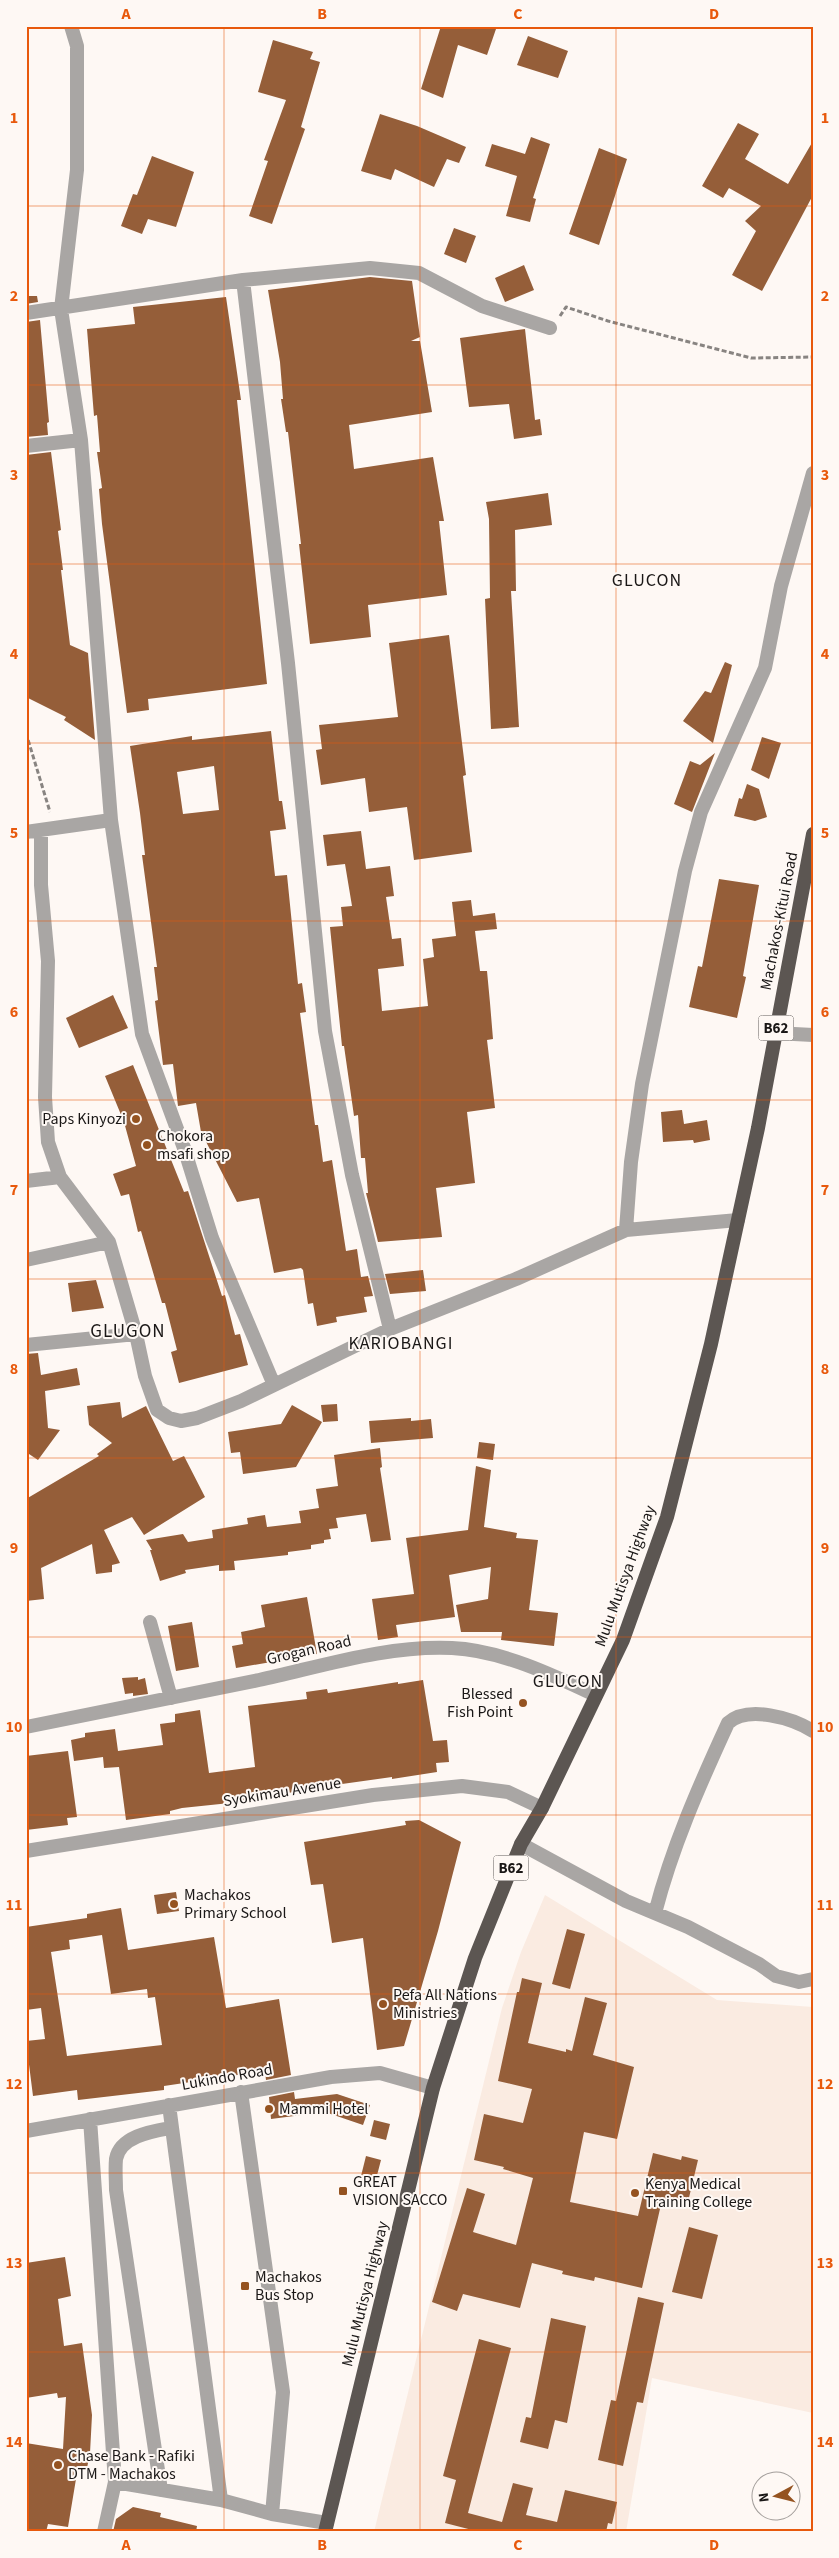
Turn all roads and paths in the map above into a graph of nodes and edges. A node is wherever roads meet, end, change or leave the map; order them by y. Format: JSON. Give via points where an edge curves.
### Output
{"nodes":[{"id":1,"x":71,"y":26,"type":"edge"},
{"id":2,"x":243,"y":280,"type":"junction"},
{"id":3,"x":61,"y":308,"type":"junction"},
{"id":4,"x":26,"y":313,"type":"edge"},
{"id":5,"x":550,"y":328,"type":"joint"},
{"id":6,"x":813,"y":357,"type":"edge"},
{"id":7,"x":81,"y":440,"type":"junction"},
{"id":8,"x":26,"y":446,"type":"edge"},
{"id":9,"x":813,"y":473,"type":"edge"},
{"id":10,"x":26,"y":733,"type":"edge"},
{"id":11,"x":111,"y":820,"type":"junction"},
{"id":12,"x":48,"y":829,"type":"junction"},
{"id":13,"x":26,"y":832,"type":"edge"},
{"id":14,"x":813,"y":834,"type":"edge"},
{"id":15,"x":775,"y":1033,"type":"junction"},
{"id":16,"x":813,"y":1035,"type":"edge"},
{"id":17,"x":60,"y":1177,"type":"junction"},
{"id":18,"x":26,"y":1181,"type":"edge"},
{"id":19,"x":738,"y":1220,"type":"junction"},
{"id":20,"x":626,"y":1230,"type":"junction"},
{"id":21,"x":109,"y":1242,"type":"junction"},
{"id":22,"x":26,"y":1260,"type":"edge"},
{"id":23,"x":390,"y":1329,"type":"junction"},
{"id":24,"x":136,"y":1334,"type":"junction"},
{"id":25,"x":26,"y":1345,"type":"edge"},
{"id":26,"x":274,"y":1385,"type":"junction"},
{"id":27,"x":150,"y":1622,"type":"dead end"},
{"id":28,"x":595,"y":1695,"type":"junction"},
{"id":29,"x":171,"y":1698,"type":"junction"},
{"id":30,"x":26,"y":1727,"type":"edge"},
{"id":31,"x":813,"y":1731,"type":"edge"},
{"id":32,"x":542,"y":1808,"type":"junction"},
{"id":33,"x":521,"y":1844,"type":"junction"},
{"id":34,"x":26,"y":1851,"type":"edge"},
{"id":35,"x":655,"y":1913,"type":"junction"},
{"id":36,"x":812,"y":1982,"type":"edge"},
{"id":37,"x":433,"y":2088,"type":"junction"},
{"id":38,"x":241,"y":2092,"type":"junction"},
{"id":39,"x":169,"y":2104,"type":"junction"},
{"id":40,"x":90,"y":2120,"type":"junction"},
{"id":41,"x":170,"y":2128,"type":"junction"},
{"id":42,"x":26,"y":2131,"type":"edge"},
{"id":43,"x":115,"y":2482,"type":"junction"},
{"id":44,"x":161,"y":2490,"type":"junction"},
{"id":45,"x":221,"y":2500,"type":"junction"},
{"id":46,"x":272,"y":2514,"type":"junction"},
{"id":47,"x":326,"y":2527,"type":"edge"},
{"id":48,"x":104,"y":2532,"type":"edge"}],
"edges":[{"from":1,"to":3,"type":"street","via":[[78,46],[76,170]]},
{"from":2,"to":3,"type":"street"},
{"from":2,"to":5,"type":"street","via":[[370,268],[419,273],[482,306]]},
{"from":2,"to":23,"type":"street","via":[[288,663],[325,1031],[352,1175]]},
{"from":3,"to":4,"type":"street"},
{"from":3,"to":7,"type":"street"},
{"from":5,"to":6,"type":"path","via":[[566,307],[751,358]]},
{"from":7,"to":8,"type":"street"},
{"from":7,"to":11,"type":"street"},
{"from":9,"to":20,"type":"street","via":[[781,586],[765,668],[701,812],[686,871],[642,1084]]},
{"from":10,"to":12,"type":"path"},
{"from":11,"to":12,"type":"street"},
{"from":11,"to":26,"type":"street","via":[[142,1034],[184,1148],[212,1238]]},
{"from":12,"to":13,"type":"street"},
{"from":12,"to":17,"type":"street","via":[[41,885],[48,961],[45,1097],[48,1142]]},
{"from":14,"to":15,"type":"highway","name":"Machakos-Kitui Road","number":"B62"},
{"from":15,"to":16,"type":"street"},
{"from":15,"to":19,"type":"highway","name":"Machakos-Kitui Road","number":"B62"},
{"from":17,"to":18,"type":"street"},
{"from":17,"to":21,"type":"street"},
{"from":19,"to":20,"type":"street"},
{"from":19,"to":28,"type":"highway","name":"Mulu Mutisya Highway","number":"B62","via":[[712,1344],[667,1517],[623,1640]]},
{"from":20,"to":23,"type":"street"},
{"from":21,"to":22,"type":"street"},
{"from":21,"to":24,"type":"street"},
{"from":23,"to":26,"type":"street"},
{"from":24,"to":25,"type":"street"},
{"from":24,"to":26,"type":"street","via":[[144,1376],[157,1410],[168,1418],[181,1421],[197,1418]]},
{"from":27,"to":29,"type":"street"},
{"from":28,"to":29,"type":"street","name":"Grogan Road","via":[[558,1678],[482,1652],[452,1648],[385,1651]]},
{"from":28,"to":32,"type":"highway","name":"Mulu Mutisya Highway","number":"B62"},
{"from":29,"to":30,"type":"street","name":"Grogan Road"},
{"from":31,"to":35,"type":"street","via":[[780,1718],[748,1714],[735,1716],[728,1723],[683,1822]]},
{"from":32,"to":33,"type":"highway","name":"Mulu Mutisya Highway","number":"B62"},
{"from":32,"to":34,"type":"street","name":"Syokimau Avenue","via":[[508,1792],[462,1786],[373,1795]]},
{"from":33,"to":35,"type":"street","via":[[626,1901]]},
{"from":33,"to":37,"type":"highway","name":"Mulu Mutisya Highway","number":"B62","via":[[475,1958]]},
{"from":35,"to":36,"type":"street","via":[[759,1964],[776,1976]]},
{"from":37,"to":38,"type":"street","name":"Lukindo Road","via":[[380,2073],[331,2077]]},
{"from":37,"to":47,"type":"highway","name":"Mulu Mutisya Highway","number":"B62"},
{"from":38,"to":39,"type":"street","name":"Lukindo Road"},
{"from":38,"to":46,"type":"street","via":[[283,2392]]},
{"from":39,"to":40,"type":"street","name":"Lukindo Road"},
{"from":39,"to":41,"type":"street"},
{"from":40,"to":42,"type":"street","name":"Lukindo Road"},
{"from":40,"to":43,"type":"street"},
{"from":41,"to":44,"type":"street","via":[[146,2133],[126,2143],[116,2157],[116,2190]]},
{"from":41,"to":45,"type":"street"},
{"from":43,"to":44,"type":"street"},
{"from":43,"to":48,"type":"street"},
{"from":44,"to":45,"type":"street"},
{"from":45,"to":46,"type":"street"},
{"from":46,"to":47,"type":"street"}]}
